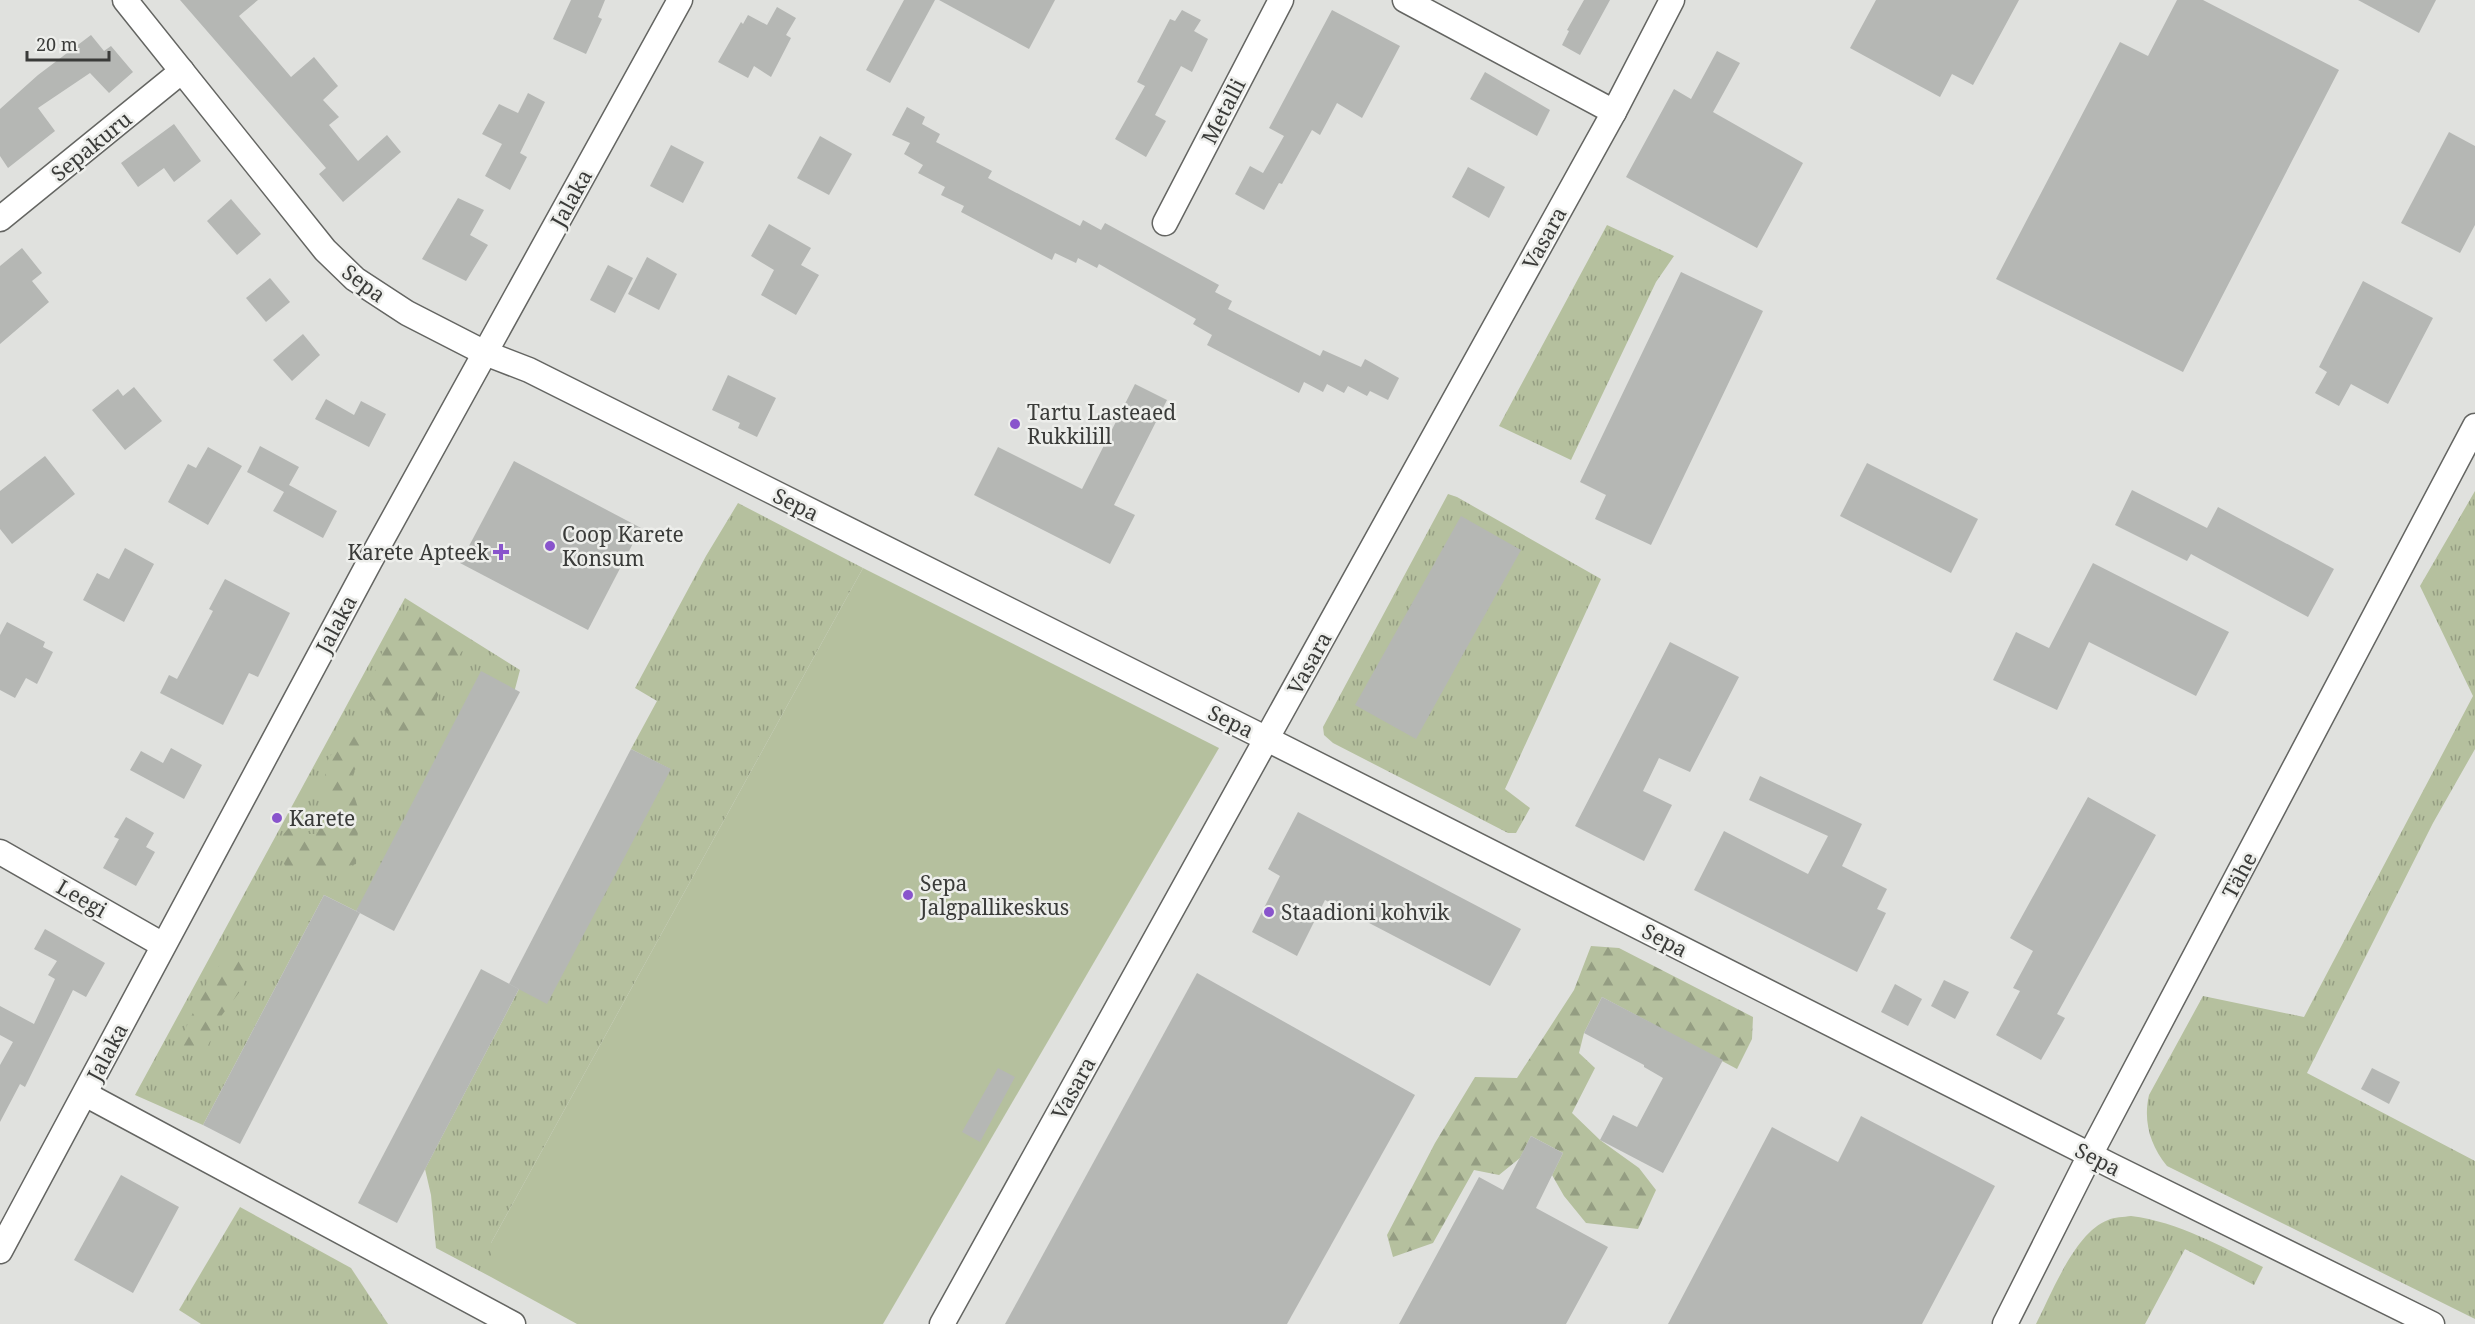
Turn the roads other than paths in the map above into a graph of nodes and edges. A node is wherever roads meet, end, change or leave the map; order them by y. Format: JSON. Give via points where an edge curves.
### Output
{"nodes":[{"id":1,"x":124,"y":0,"type":"edge"},
{"id":2,"x":1281,"y":0,"type":"edge"},
{"id":3,"x":1405,"y":0,"type":"edge"},
{"id":4,"x":1672,"y":0,"type":"edge"},
{"id":5,"x":673,"y":3,"type":"edge"},
{"id":6,"x":182,"y":71,"type":"junction"},
{"id":7,"x":1614,"y":112,"type":"junction"},
{"id":8,"x":0,"y":219,"type":"edge"},
{"id":9,"x":1165,"y":223,"type":"dead end"},
{"id":10,"x":485,"y":353,"type":"junction"},
{"id":11,"x":2475,"y":426,"type":"edge"},
{"id":12,"x":1267,"y":739,"type":"junction"},
{"id":13,"x":0,"y":852,"type":"edge"},
{"id":14,"x":163,"y":945,"type":"junction"},
{"id":15,"x":85,"y":1094,"type":"junction"},
{"id":16,"x":2090,"y":1155,"type":"junction"},
{"id":17,"x":0,"y":1251,"type":"edge"},
{"id":18,"x":513,"y":1324,"type":"edge"},
{"id":19,"x":942,"y":1324,"type":"edge"},
{"id":20,"x":2005,"y":1324,"type":"edge"},
{"id":21,"x":2432,"y":1324,"type":"edge"}],
"edges":[{"from":1,"to":6,"type":"street","name":"Sepa"},
{"from":2,"to":9,"type":"street","name":"Metalli"},
{"from":3,"to":7,"type":"street"},
{"from":4,"to":7,"type":"street","name":"Vasara"},
{"from":5,"to":10,"type":"street","name":"Jalaka"},
{"from":6,"to":8,"type":"street","name":"Sepakuru"},
{"from":6,"to":10,"type":"street","name":"Sepa","via":[[325,250],[355,279],[407,313]]},
{"from":7,"to":12,"type":"street","name":"Vasara"},
{"from":10,"to":12,"type":"street","name":"Sepa","via":[[520,366]]},
{"from":10,"to":14,"type":"street","name":"Jalaka"},
{"from":11,"to":16,"type":"street","name":"Tähe"},
{"from":12,"to":16,"type":"street","name":"Sepa"},
{"from":12,"to":19,"type":"street","name":"Vasara"},
{"from":13,"to":14,"type":"street","name":"Leegi"},
{"from":14,"to":15,"type":"street","name":"Jalaka"},
{"from":15,"to":17,"type":"street","name":"Jalaka"},
{"from":15,"to":18,"type":"street"},
{"from":16,"to":20,"type":"street","name":"Tähe"},
{"from":16,"to":21,"type":"street","name":"Sepa"}]}
